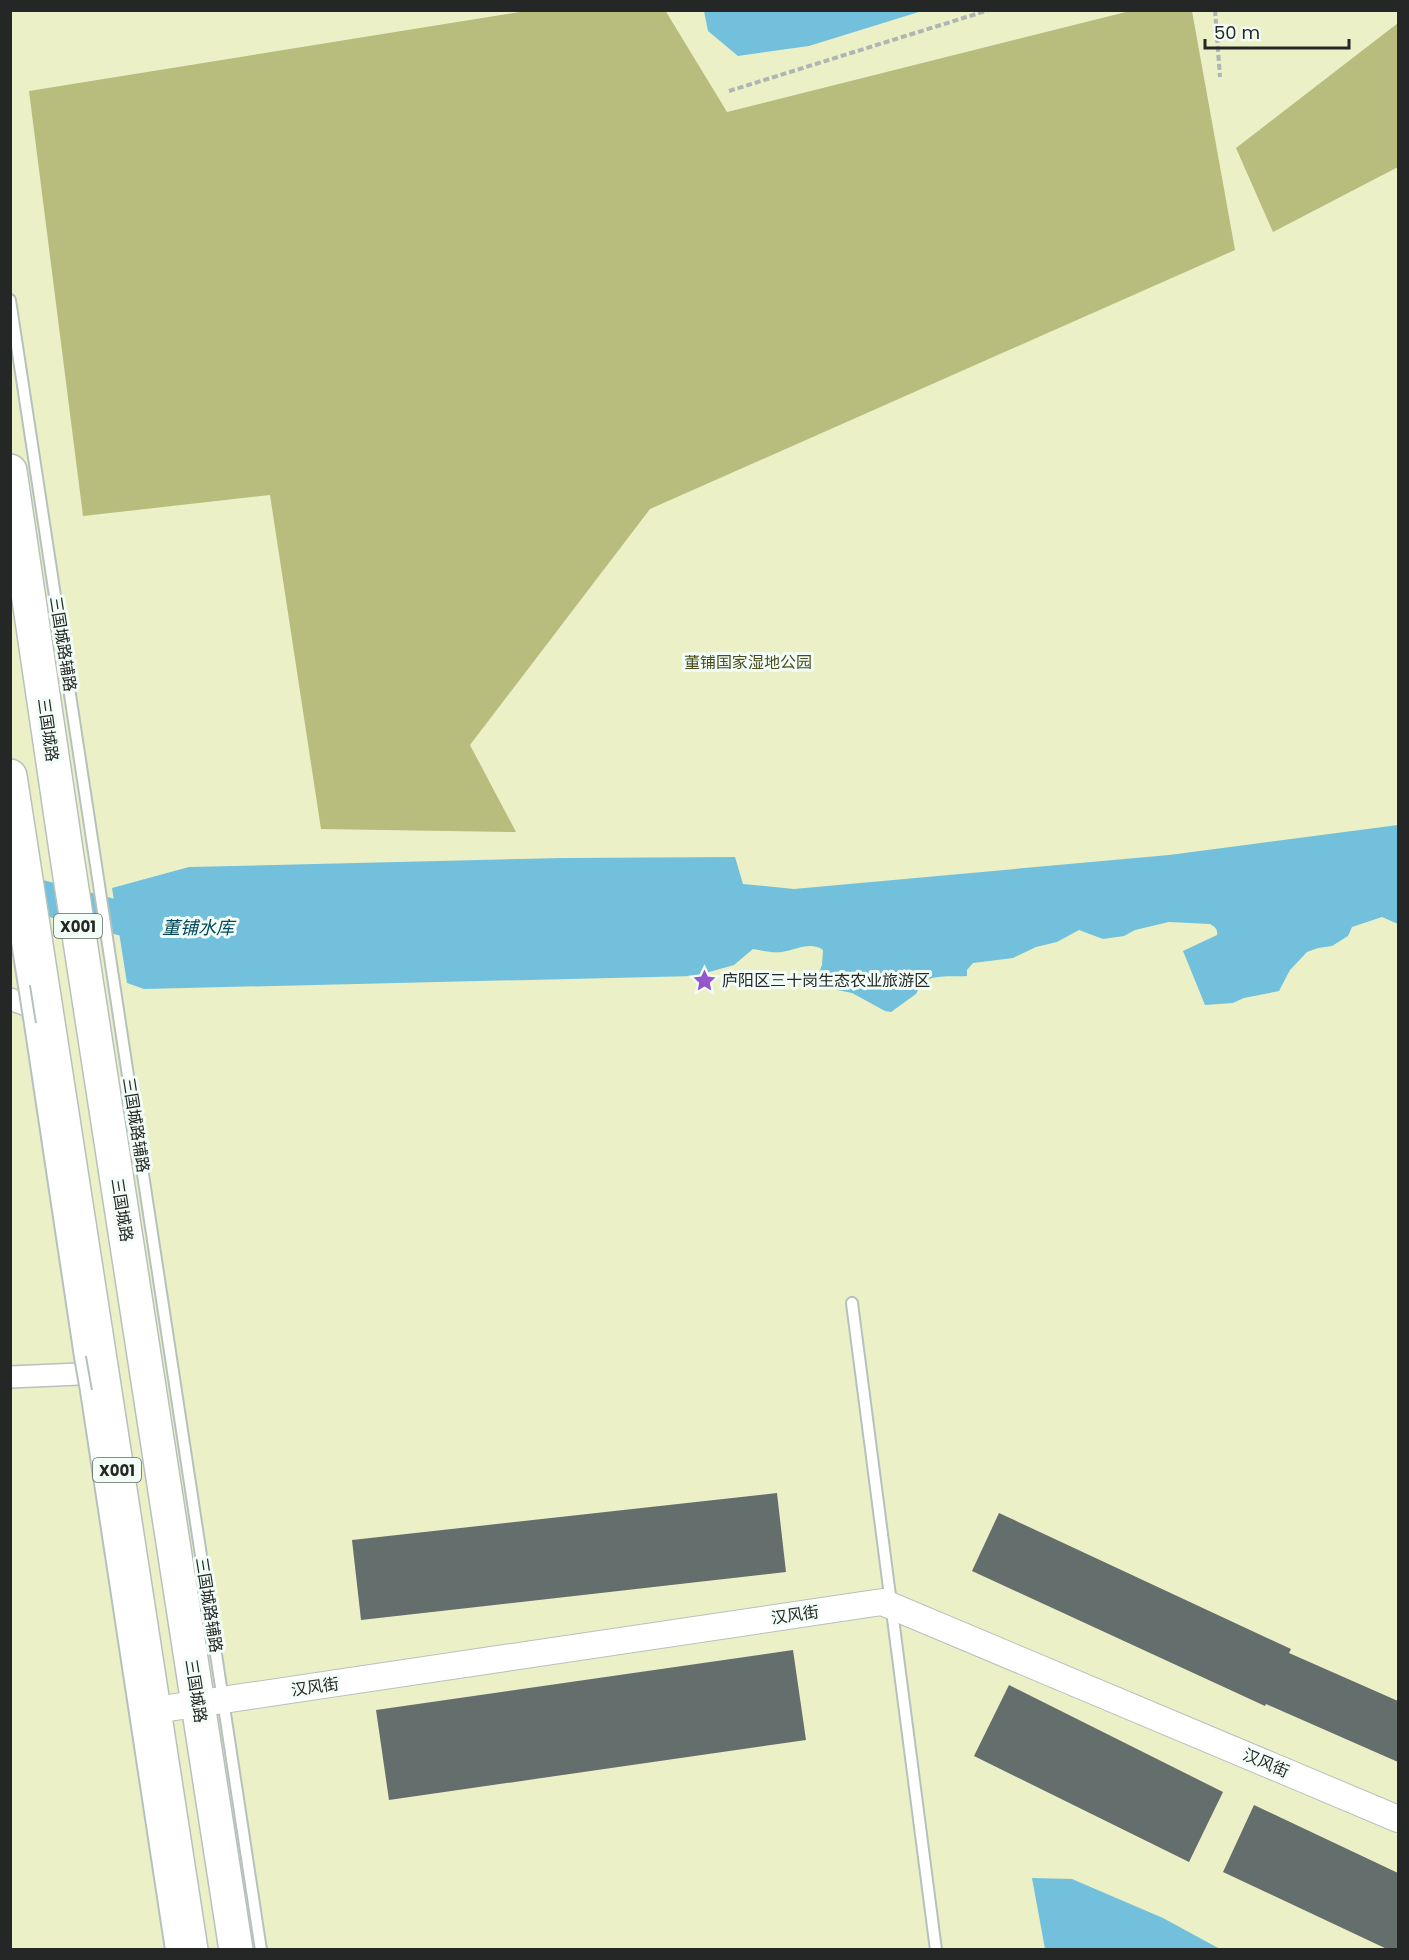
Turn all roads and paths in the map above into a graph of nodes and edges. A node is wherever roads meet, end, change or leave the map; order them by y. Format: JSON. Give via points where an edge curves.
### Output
{"nodes":[{"id":1,"x":989,"y":10,"type":"edge"},
{"id":2,"x":1215,"y":10,"type":"edge"},
{"id":3,"x":1220,"y":77,"type":"dead end"},
{"id":4,"x":729,"y":91,"type":"dead end"},
{"id":5,"x":10,"y":300,"type":"edge"},
{"id":6,"x":10,"y":471,"type":"edge"},
{"id":7,"x":10,"y":776,"type":"edge"},
{"id":8,"x":80,"y":850,"type":"junction"},
{"id":9,"x":10,"y":898,"type":"edge"},
{"id":10,"x":31,"y":1002,"type":"edge"},
{"id":11,"x":852,"y":1304,"type":"dead end"},
{"id":12,"x":89,"y":1374,"type":"junction"},
{"id":13,"x":10,"y":1377,"type":"edge"},
{"id":14,"x":891,"y":1606,"type":"junction"},
{"id":15,"x":211,"y":1702,"type":"junction"},
{"id":16,"x":154,"y":1710,"type":"junction"},
{"id":17,"x":1398,"y":1819,"type":"edge"},
{"id":18,"x":171,"y":1950,"type":"edge"},
{"id":19,"x":191,"y":1950,"type":"edge"},
{"id":20,"x":236,"y":1950,"type":"edge"},
{"id":21,"x":261,"y":1950,"type":"edge"},
{"id":22,"x":936,"y":1950,"type":"edge"}],
"edges":[{"from":1,"to":4,"type":"path"},
{"from":2,"to":3,"type":"path"},
{"from":5,"to":8,"type":"lane","name":"三国城路辅路"},
{"from":6,"to":8,"type":"main road","name":"三国城路","number":"X001"},
{"from":7,"to":10,"type":"main road","number":"X001","via":[[21,852]]},
{"from":8,"to":15,"type":"main road","name":"三国城路","number":"X001"},
{"from":9,"to":10,"type":"lane"},
{"from":10,"to":12,"type":"main road","number":"X001"},
{"from":11,"to":14,"type":"lane"},
{"from":12,"to":13,"type":"street"},
{"from":12,"to":16,"type":"main road","number":"X001"},
{"from":12,"to":18,"type":"lane"},
{"from":14,"to":15,"type":"street","name":"汉风街","via":[[882,1602]]},
{"from":14,"to":17,"type":"street","name":"汉风街"},
{"from":14,"to":22,"type":"lane"},
{"from":15,"to":16,"type":"street","name":"汉风街"},
{"from":15,"to":20,"type":"main road","name":"三国城路","number":"X001"},
{"from":15,"to":21,"type":"lane"},
{"from":16,"to":19,"type":"main road","number":"X001"}]}
